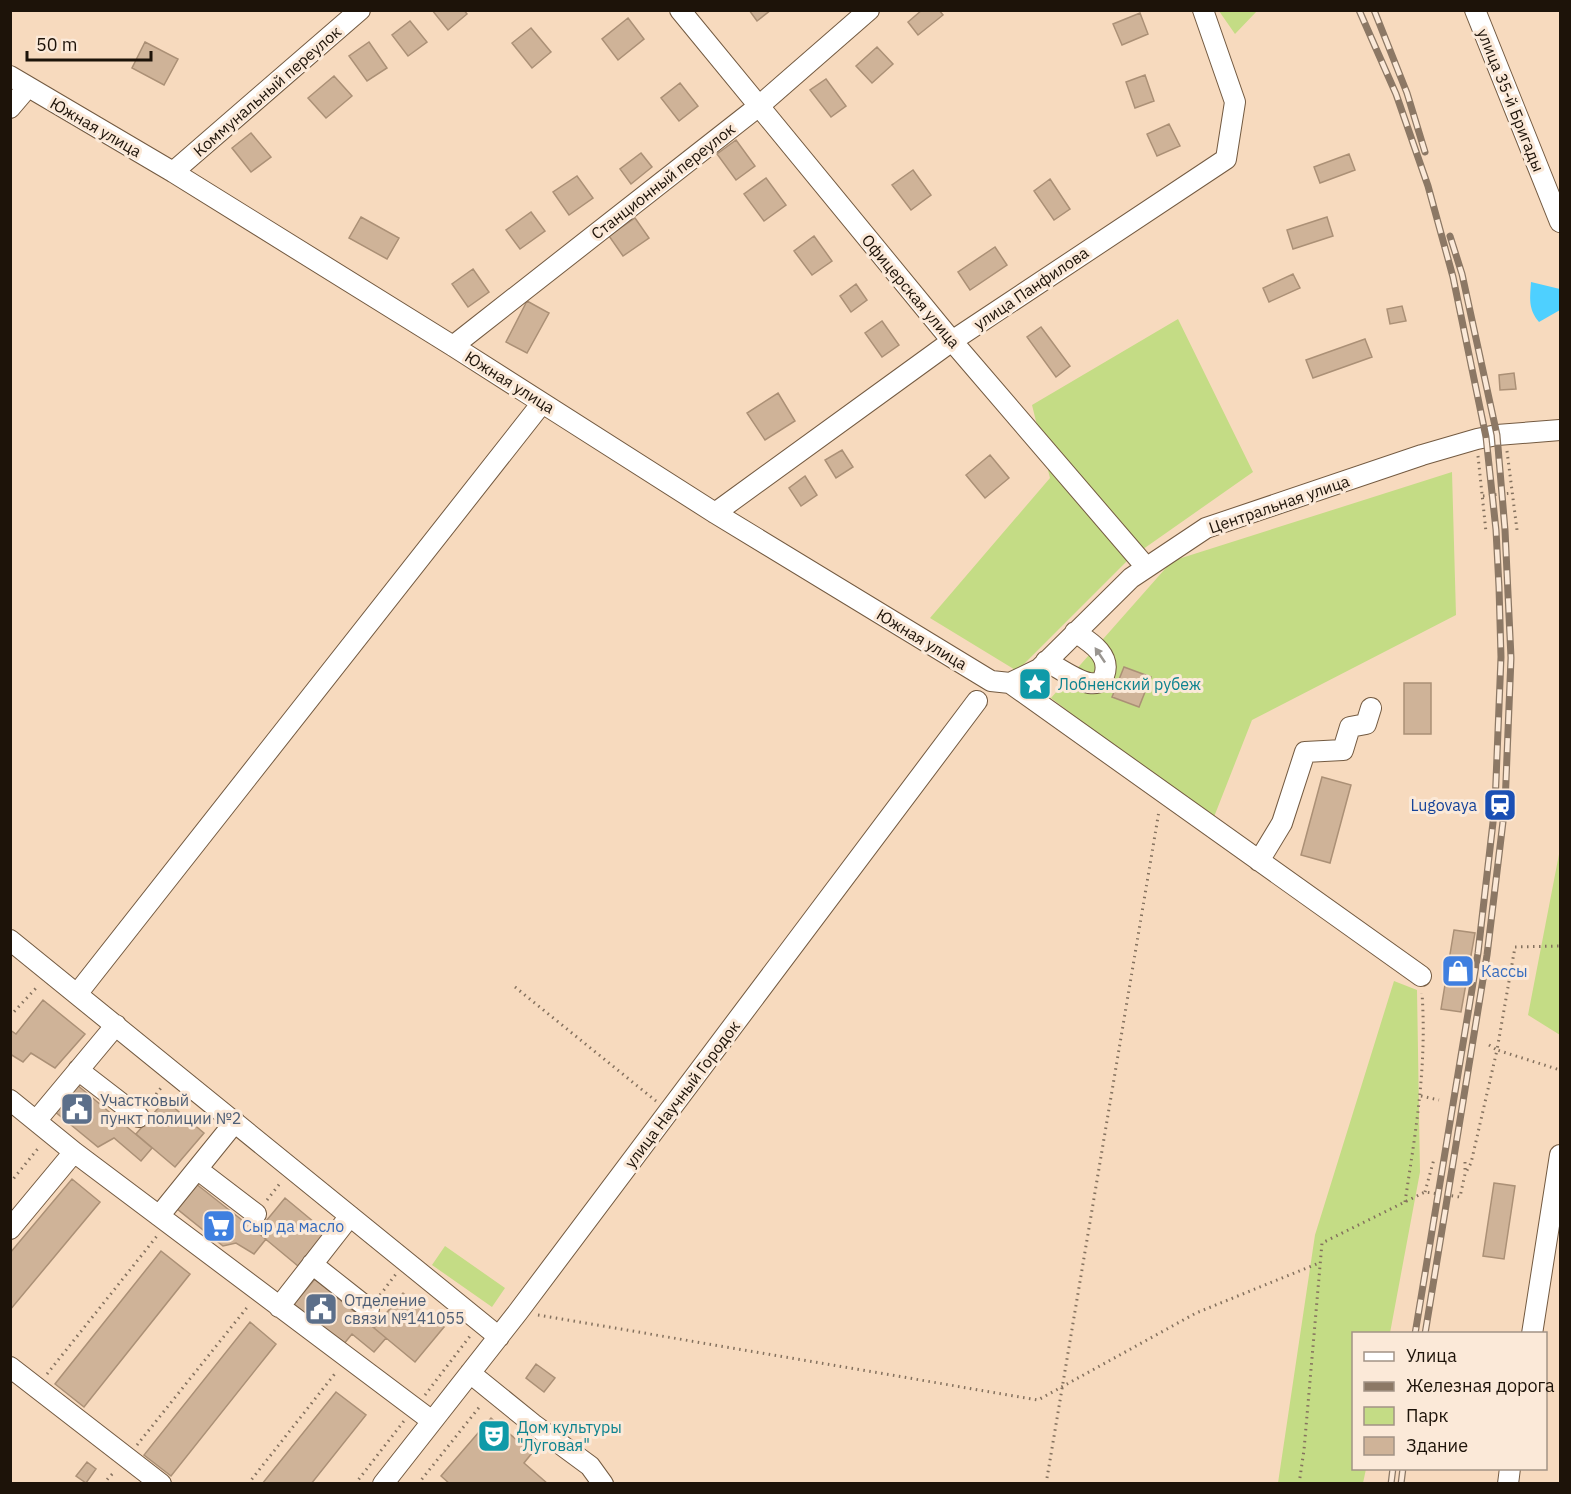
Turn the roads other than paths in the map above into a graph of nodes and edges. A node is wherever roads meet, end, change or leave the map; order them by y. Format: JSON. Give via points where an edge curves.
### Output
{"nodes":[{"id":1,"x":360,"y":10,"type":"edge"},
{"id":2,"x":680,"y":10,"type":"edge"},
{"id":3,"x":869,"y":10,"type":"edge"},
{"id":4,"x":1203,"y":10,"type":"edge"},
{"id":5,"x":1475,"y":10,"type":"edge"},
{"id":6,"x":10,"y":76,"type":"edge"},
{"id":7,"x":27,"y":88,"type":"junction"},
{"id":8,"x":759,"y":106,"type":"junction"},
{"id":9,"x":10,"y":108,"type":"edge"},
{"id":10,"x":173,"y":172,"type":"junction"},
{"id":11,"x":1560,"y":222,"type":"edge"},
{"id":12,"x":952,"y":341,"type":"junction"},
{"id":13,"x":453,"y":346,"type":"junction"},
{"id":14,"x":542,"y":403,"type":"junction"},
{"id":15,"x":1560,"y":430,"type":"edge"},
{"id":16,"x":715,"y":513,"type":"junction"},
{"id":17,"x":1146,"y":567,"type":"junction"},
{"id":18,"x":1075,"y":632,"type":"junction"},
{"id":19,"x":1046,"y":661,"type":"junction"},
{"id":20,"x":1010,"y":683,"type":"junction"},
{"id":21,"x":977,"y":701,"type":"dead end"},
{"id":22,"x":1371,"y":708,"type":"dead end"},
{"id":23,"x":1259,"y":861,"type":"junction"},
{"id":24,"x":10,"y":940,"type":"edge"},
{"id":25,"x":1421,"y":976,"type":"road end"},
{"id":26,"x":77,"y":993,"type":"junction"},
{"id":27,"x":116,"y":1025,"type":"junction"},
{"id":28,"x":78,"y":1070,"type":"junction"},
{"id":29,"x":10,"y":1100,"type":"edge"},
{"id":30,"x":138,"y":1117,"type":"road end"},
{"id":31,"x":235,"y":1122,"type":"junction"},
{"id":32,"x":43,"y":1127,"type":"junction"},
{"id":33,"x":74,"y":1152,"type":"junction"},
{"id":34,"x":1560,"y":1155,"type":"edge"},
{"id":35,"x":197,"y":1169,"type":"junction"},
{"id":36,"x":256,"y":1214,"type":"road end"},
{"id":37,"x":350,"y":1216,"type":"junction"},
{"id":38,"x":163,"y":1219,"type":"junction"},
{"id":39,"x":10,"y":1229,"type":"edge"},
{"id":40,"x":312,"y":1264,"type":"junction"},
{"id":41,"x":279,"y":1307,"type":"junction"},
{"id":42,"x":369,"y":1309,"type":"road end"},
{"id":43,"x":1532,"y":1332,"type":"edge"},
{"id":44,"x":499,"y":1337,"type":"junction"},
{"id":45,"x":10,"y":1367,"type":"edge"},
{"id":46,"x":470,"y":1373,"type":"junction"},
{"id":47,"x":432,"y":1422,"type":"junction"},
{"id":48,"x":161,"y":1484,"type":"edge"},
{"id":49,"x":383,"y":1484,"type":"edge"},
{"id":50,"x":603,"y":1484,"type":"edge"}],
"edges":[{"from":1,"to":10,"type":"street","name":"Коммунальный переулок"},
{"from":2,"to":8,"type":"street","name":"Офицерская улица"},
{"from":3,"to":8,"type":"street","name":"Станционный переулок"},
{"from":4,"to":12,"type":"street","name":"улица Панфилова","via":[[1235,102],[1226,159]]},
{"from":5,"to":11,"type":"street","name":"улица 35-й Бригады"},
{"from":6,"to":7,"type":"street","name":"Южная улица"},
{"from":7,"to":9,"type":"street"},
{"from":7,"to":10,"type":"street","name":"Южная улица"},
{"from":8,"to":12,"type":"street","name":"Офицерская улица"},
{"from":8,"to":13,"type":"street","name":"Станционный переулок"},
{"from":10,"to":13,"type":"street","name":"Южная улица"},
{"from":12,"to":16,"type":"street","name":"улица Панфилова"},
{"from":12,"to":17,"type":"street","name":"Офицерская улица"},
{"from":13,"to":14,"type":"street","name":"Южная улица"},
{"from":14,"to":16,"type":"street","name":"Южная улица"},
{"from":14,"to":26,"type":"street"},
{"from":15,"to":17,"type":"street","name":"Центральная улица","via":[[1477,439],[1422,455],[1206,528]]},
{"from":16,"to":20,"type":"street","name":"Южная улица","via":[[992,681]]},
{"from":17,"to":18,"type":"street","name":"Центральная улица"},
{"from":18,"to":19,"type":"street","name":"Центральная улица"},
{"from":19,"to":18,"type":"street","one_way":true,"via":[[1088,683],[1103,680],[1107,667],[1104,656]]},
{"from":19,"to":20,"type":"street","name":"Центральная улица","via":[[1039,669]]},
{"from":20,"to":23,"type":"street","name":"Южная улица"},
{"from":21,"to":44,"type":"street","name":"улица Научный Городок"},
{"from":22,"to":23,"type":"street","via":[[1366,724],[1350,727],[1343,750],[1305,752],[1282,823]]},
{"from":23,"to":25,"type":"street","name":"Южная улица"},
{"from":24,"to":26,"type":"street"},
{"from":26,"to":27,"type":"street"},
{"from":27,"to":28,"type":"street"},
{"from":27,"to":31,"type":"street"},
{"from":28,"to":30,"type":"street"},
{"from":28,"to":32,"type":"street"},
{"from":29,"to":32,"type":"street"},
{"from":31,"to":35,"type":"street"},
{"from":31,"to":37,"type":"street"},
{"from":32,"to":33,"type":"street"},
{"from":33,"to":38,"type":"street"},
{"from":33,"to":39,"type":"street"},
{"from":34,"to":43,"type":"street"},
{"from":35,"to":36,"type":"street"},
{"from":35,"to":38,"type":"street"},
{"from":37,"to":40,"type":"street"},
{"from":37,"to":44,"type":"street"},
{"from":38,"to":41,"type":"street"},
{"from":40,"to":41,"type":"street"},
{"from":40,"to":42,"type":"street"},
{"from":41,"to":47,"type":"street"},
{"from":44,"to":46,"type":"street","name":"улица Научный Городок"},
{"from":45,"to":48,"type":"street"},
{"from":46,"to":47,"type":"street","name":"улица Научный Городок"},
{"from":46,"to":50,"type":"street","via":[[590,1466]]},
{"from":47,"to":49,"type":"street","name":"улица Научный Городок"}]}
